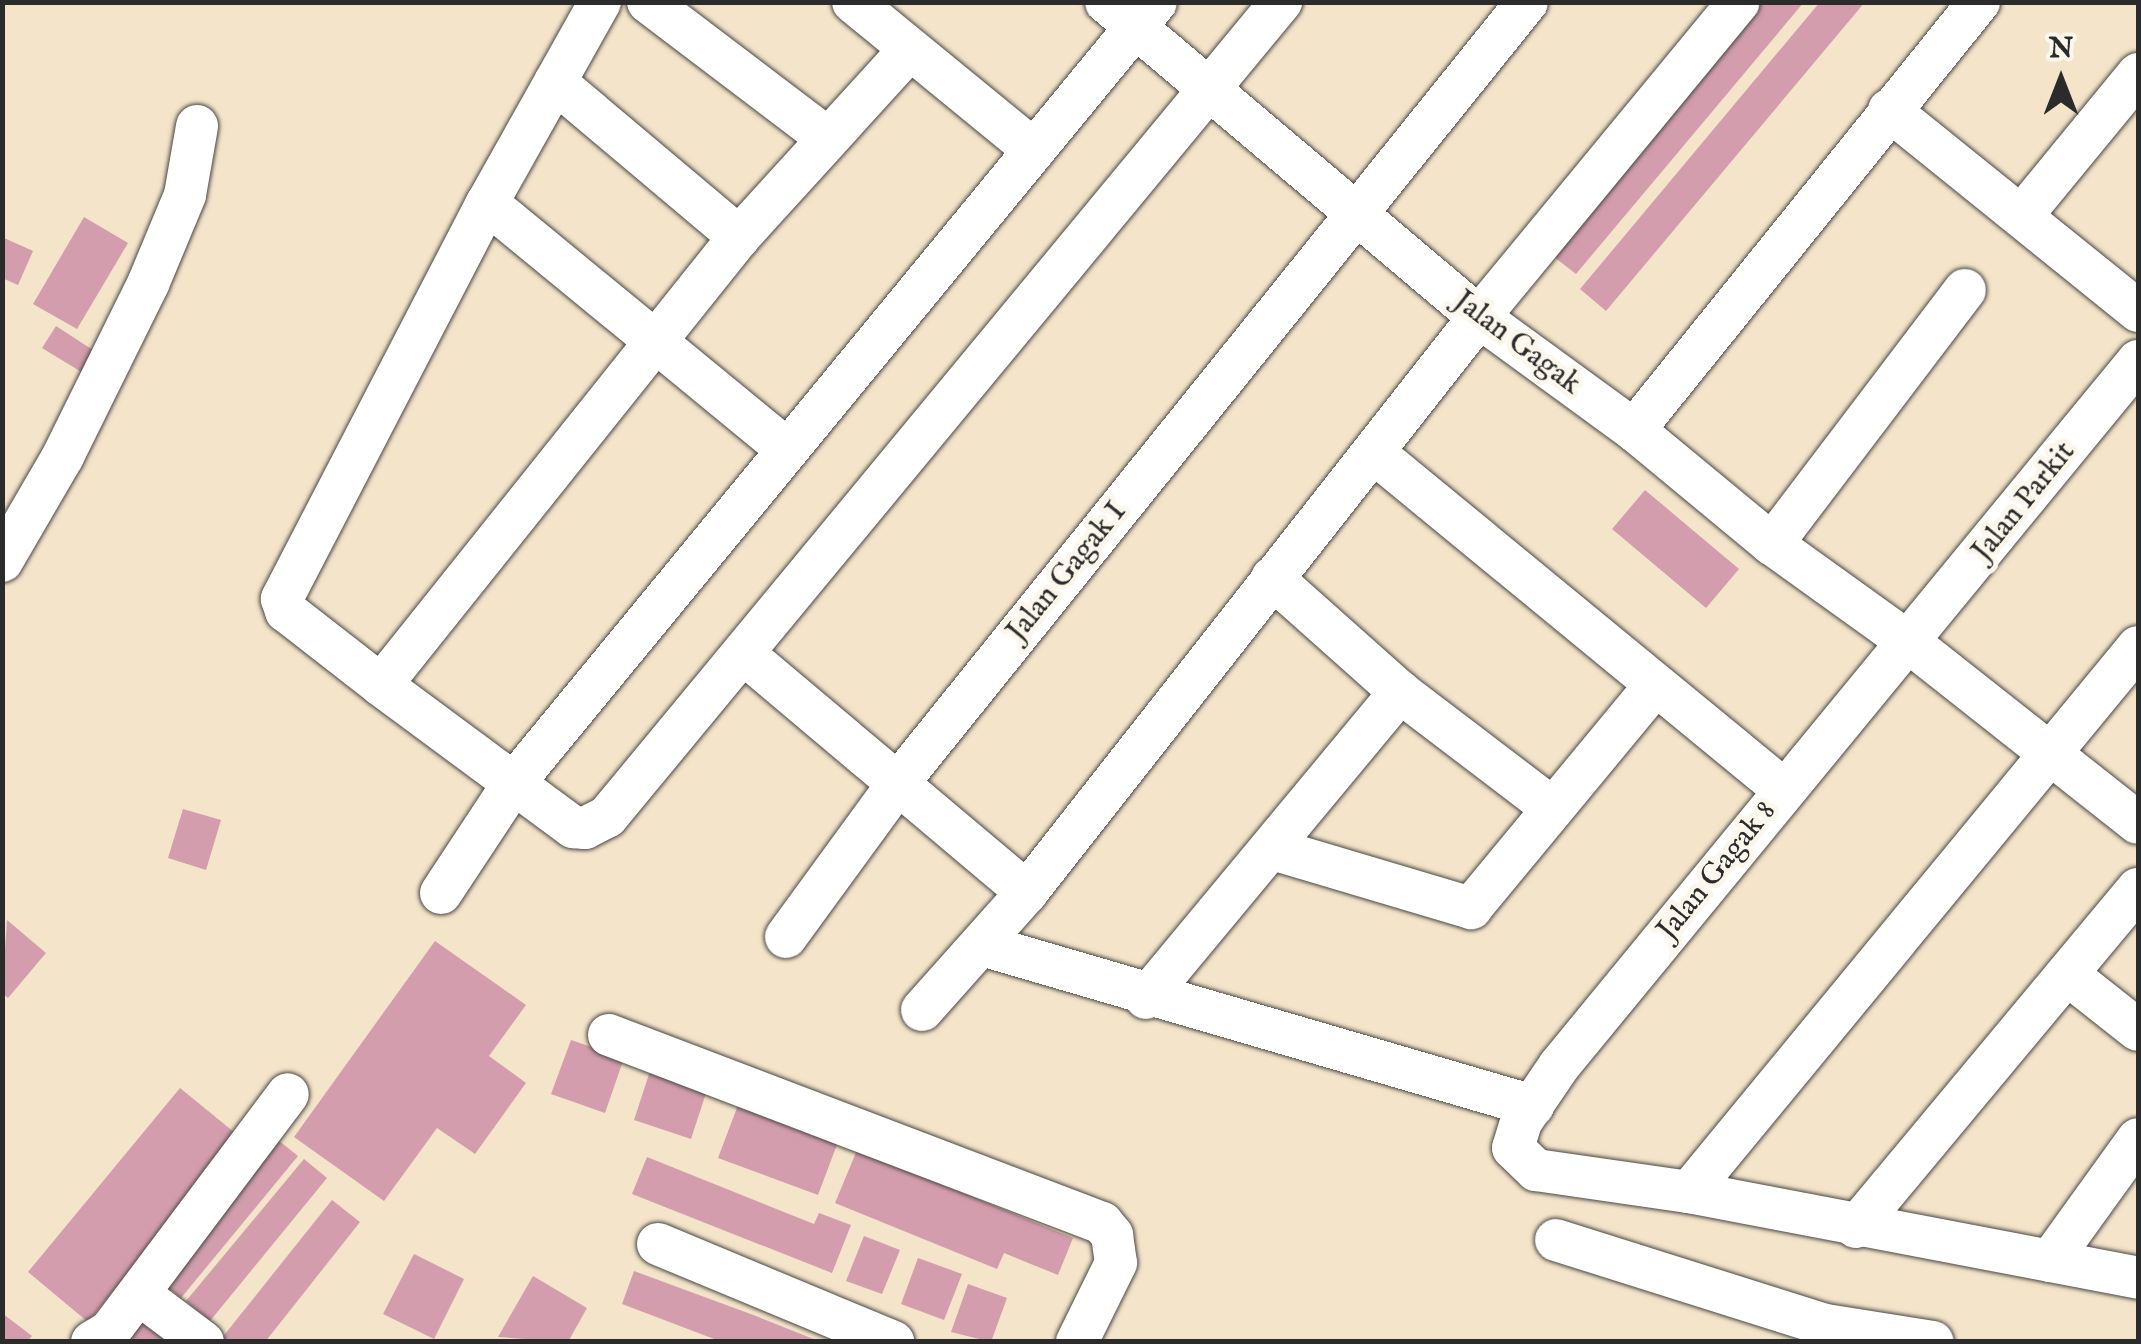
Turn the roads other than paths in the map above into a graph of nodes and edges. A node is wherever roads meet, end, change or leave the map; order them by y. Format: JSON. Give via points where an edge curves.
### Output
{"nodes":[{"id":1,"x":600,"y":2,"type":"edge"},
{"id":2,"x":648,"y":2,"type":"edge"},
{"id":3,"x":852,"y":2,"type":"edge"},
{"id":4,"x":1281,"y":2,"type":"edge"},
{"id":5,"x":1527,"y":2,"type":"edge"},
{"id":6,"x":1739,"y":2,"type":"edge"},
{"id":7,"x":1979,"y":2,"type":"edge"},
{"id":8,"x":1133,"y":11,"type":"edge"},
{"id":9,"x":910,"y":50,"type":"junction"},
{"id":10,"x":2138,"y":74,"type":"edge"},
{"id":11,"x":555,"y":82,"type":"junction"},
{"id":12,"x":1212,"y":88,"type":"junction"},
{"id":13,"x":1889,"y":110,"type":"junction"},
{"id":14,"x":197,"y":126,"type":"dead end"},
{"id":15,"x":827,"y":138,"type":"junction"},
{"id":16,"x":1034,"y":150,"type":"junction"},
{"id":17,"x":488,"y":203,"type":"junction"},
{"id":18,"x":1355,"y":212,"type":"junction"},
{"id":19,"x":2024,"y":213,"type":"junction"},
{"id":20,"x":739,"y":237,"type":"junction"},
{"id":21,"x":1966,"y":290,"type":"dead end"},
{"id":22,"x":2138,"y":311,"type":"edge"},
{"id":23,"x":1479,"y":317,"type":"junction"},
{"id":24,"x":661,"y":342,"type":"junction"},
{"id":25,"x":2138,"y":361,"type":"edge"},
{"id":26,"x":1634,"y":430,"type":"junction"},
{"id":27,"x":788,"y":450,"type":"junction"},
{"id":28,"x":1373,"y":452,"type":"junction"},
{"id":29,"x":1772,"y":544,"type":"junction"},
{"id":30,"x":2,"y":561,"type":"edge"},
{"id":31,"x":1272,"y":578,"type":"junction"},
{"id":32,"x":1910,"y":643,"type":"junction"},
{"id":33,"x":2138,"y":647,"type":"edge"},
{"id":34,"x":744,"y":654,"type":"junction"},
{"id":35,"x":381,"y":685,"type":"junction"},
{"id":36,"x":1654,"y":687,"type":"junction"},
{"id":37,"x":1400,"y":692,"type":"junction"},
{"id":38,"x":2052,"y":752,"type":"junction"},
{"id":39,"x":899,"y":782,"type":"junction"},
{"id":40,"x":513,"y":784,"type":"junction"},
{"id":41,"x":1783,"y":790,"type":"junction"},
{"id":42,"x":1552,"y":808,"type":"junction"},
{"id":43,"x":2138,"y":823,"type":"edge"},
{"id":44,"x":1273,"y":849,"type":"junction"},
{"id":45,"x":2138,"y":889,"type":"edge"},
{"id":46,"x":1027,"y":892,"type":"junction"},
{"id":47,"x":441,"y":893,"type":"dead end"},
{"id":48,"x":786,"y":938,"type":"dead end"},
{"id":49,"x":982,"y":944,"type":"junction"},
{"id":50,"x":2067,"y":974,"type":"junction"},
{"id":51,"x":1146,"y":998,"type":"junction"},
{"id":52,"x":922,"y":1010,"type":"dead end"},
{"id":53,"x":2138,"y":1030,"type":"edge"},
{"id":54,"x":609,"y":1035,"type":"dead end"},
{"id":55,"x":288,"y":1094,"type":"dead end"},
{"id":56,"x":1533,"y":1106,"type":"junction"},
{"id":57,"x":2138,"y":1139,"type":"edge"},
{"id":58,"x":1689,"y":1192,"type":"junction"},
{"id":59,"x":1856,"y":1227,"type":"junction"},
{"id":60,"x":1556,"y":1240,"type":"dead end"},
{"id":61,"x":658,"y":1244,"type":"dead end"},
{"id":62,"x":2050,"y":1261,"type":"junction"},
{"id":63,"x":2138,"y":1278,"type":"edge"},
{"id":64,"x":139,"y":1294,"type":"junction"},
{"id":65,"x":1824,"y":1333,"type":"edge"},
{"id":66,"x":92,"y":1342,"type":"edge"},
{"id":67,"x":203,"y":1342,"type":"edge"},
{"id":68,"x":893,"y":1342,"type":"edge"},
{"id":69,"x":1077,"y":1342,"type":"edge"},
{"id":70,"x":1933,"y":1342,"type":"edge"}],
"edges":[{"from":1,"to":11,"type":"street"},
{"from":2,"to":15,"type":"street"},
{"from":3,"to":9,"type":"street"},
{"from":4,"to":12,"type":"street"},
{"from":5,"to":18,"type":"street","name":"Jalan Gagak I"},
{"from":6,"to":23,"type":"street"},
{"from":7,"to":13,"type":"street"},
{"from":8,"to":12,"type":"street","name":"Jalan Gagak"},
{"from":8,"to":16,"type":"street"},
{"from":9,"to":15,"type":"street"},
{"from":9,"to":16,"type":"street"},
{"from":10,"to":19,"type":"street"},
{"from":11,"to":17,"type":"street"},
{"from":11,"to":20,"type":"street"},
{"from":12,"to":18,"type":"street","name":"Jalan Gagak"},
{"from":12,"to":34,"type":"street"},
{"from":13,"to":19,"type":"street"},
{"from":13,"to":26,"type":"street"},
{"from":14,"to":30,"type":"street","via":[[184,195],[148,284],[63,456]]},
{"from":15,"to":20,"type":"street"},
{"from":16,"to":27,"type":"street"},
{"from":17,"to":24,"type":"street"},
{"from":17,"to":35,"type":"street","via":[[283,588],[286,611]]},
{"from":18,"to":23,"type":"street","name":"Jalan Gagak"},
{"from":18,"to":39,"type":"street","name":"Jalan Gagak I"},
{"from":19,"to":22,"type":"street"},
{"from":20,"to":24,"type":"street"},
{"from":21,"to":29,"type":"street"},
{"from":23,"to":26,"type":"street","name":"Jalan Gagak"},
{"from":23,"to":28,"type":"street"},
{"from":24,"to":27,"type":"street"},
{"from":24,"to":35,"type":"street"},
{"from":25,"to":32,"type":"street","name":"Jalan Parkit"},
{"from":26,"to":29,"type":"street","name":"Jalan Gagak"},
{"from":27,"to":40,"type":"street"},
{"from":28,"to":31,"type":"street"},
{"from":28,"to":36,"type":"street"},
{"from":29,"to":32,"type":"street","name":"Jalan Gagak"},
{"from":31,"to":37,"type":"street"},
{"from":31,"to":46,"type":"street"},
{"from":32,"to":38,"type":"street","name":"Jalan Gagak"},
{"from":32,"to":41,"type":"street","name":"Jalan Gagak 8"},
{"from":33,"to":38,"type":"street"},
{"from":34,"to":39,"type":"street"},
{"from":34,"to":40,"type":"street","via":[[598,824],[573,827]]},
{"from":35,"to":40,"type":"street"},
{"from":36,"to":41,"type":"street"},
{"from":36,"to":42,"type":"street"},
{"from":37,"to":42,"type":"street"},
{"from":37,"to":44,"type":"street"},
{"from":38,"to":43,"type":"street","name":"Jalan Gagak"},
{"from":38,"to":58,"type":"street"},
{"from":39,"to":46,"type":"street"},
{"from":39,"to":48,"type":"street","name":"Jalan Gagak I"},
{"from":40,"to":47,"type":"street"},
{"from":41,"to":56,"type":"street","name":"Jalan Gagak 8"},
{"from":42,"to":44,"type":"street","via":[[1472,908]]},
{"from":44,"to":51,"type":"street"},
{"from":45,"to":50,"type":"street"},
{"from":46,"to":49,"type":"street"},
{"from":49,"to":51,"type":"street"},
{"from":49,"to":52,"type":"street"},
{"from":50,"to":53,"type":"street"},
{"from":50,"to":59,"type":"street"},
{"from":51,"to":56,"type":"street"},
{"from":54,"to":69,"type":"street","via":[[1102,1224],[1112,1235],[1116,1263]]},
{"from":55,"to":64,"type":"street"},
{"from":56,"to":58,"type":"street","name":"Jalan Gagak 8","via":[[1513,1148],[1526,1166]]},
{"from":57,"to":62,"type":"street"},
{"from":58,"to":59,"type":"street"},
{"from":59,"to":62,"type":"street"},
{"from":60,"to":65,"type":"street"},
{"from":61,"to":68,"type":"street"},
{"from":62,"to":63,"type":"street"},
{"from":64,"to":66,"type":"street","via":[[108,1334]]},
{"from":64,"to":67,"type":"street"},
{"from":65,"to":70,"type":"street"}]}
